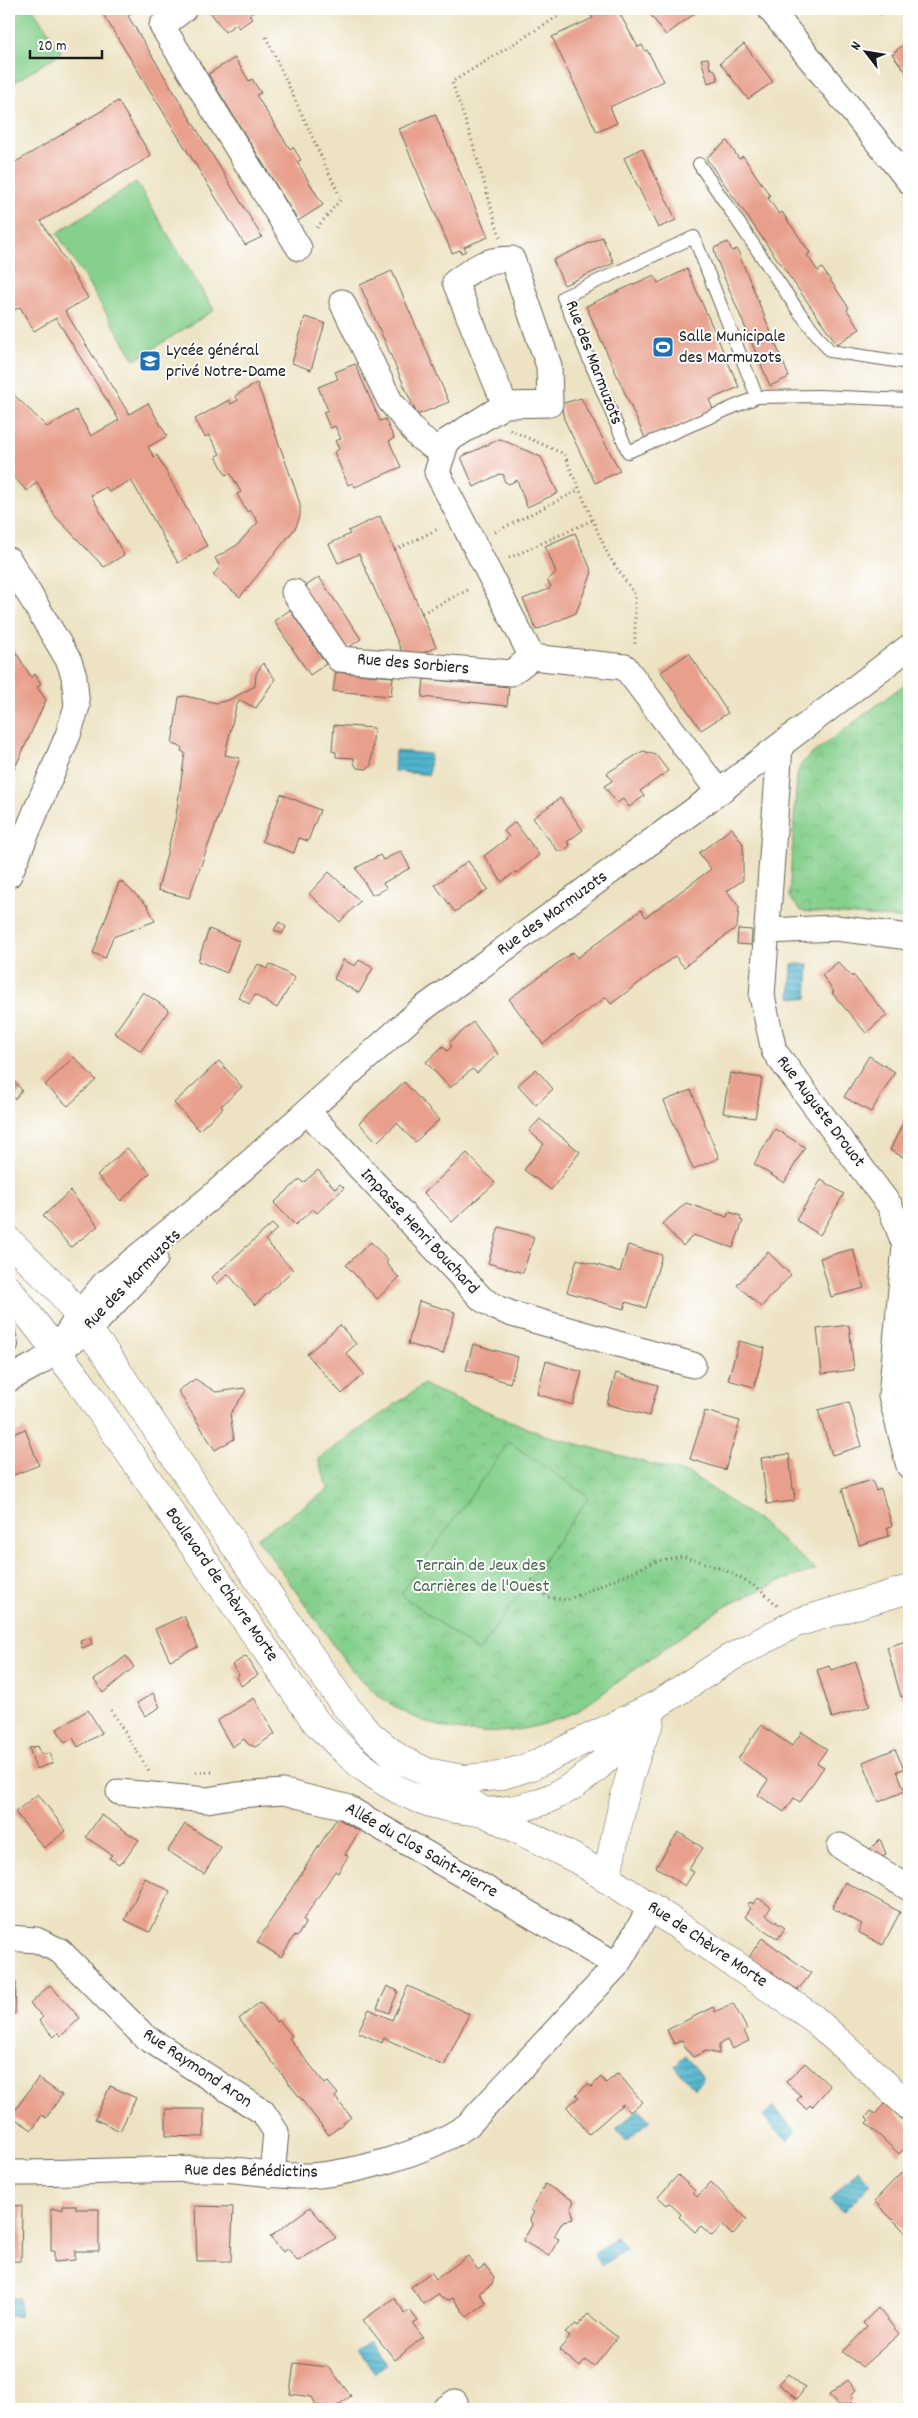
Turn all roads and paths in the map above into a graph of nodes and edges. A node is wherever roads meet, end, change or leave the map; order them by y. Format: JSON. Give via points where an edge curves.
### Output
{"nodes":[{"id":1,"x":184,"y":9,"type":"edge"},
{"id":2,"x":570,"y":9,"type":"edge"},
{"id":3,"x":770,"y":9,"type":"edge"},
{"id":4,"x":266,"y":37,"type":"dead end"},
{"id":5,"x":699,"y":164,"type":"dead end"},
{"id":6,"x":909,"y":181,"type":"edge"},
{"id":7,"x":299,"y":248,"type":"joint"},
{"id":8,"x":502,"y":259,"type":"junction"},
{"id":9,"x":342,"y":302,"type":"dead end"},
{"id":10,"x":909,"y":363,"type":"edge"},
{"id":11,"x":757,"y":397,"type":"junction"},
{"id":12,"x":909,"y":400,"type":"edge"},
{"id":13,"x":505,"y":405,"type":"junction"},
{"id":14,"x":484,"y":418,"type":"junction"},
{"id":15,"x":443,"y":454,"type":"junction"},
{"id":16,"x":580,"y":490,"type":"junction"},
{"id":17,"x":460,"y":518,"type":"junction"},
{"id":18,"x":593,"y":520,"type":"junction"},
{"id":19,"x":473,"y":542,"type":"junction"},
{"id":20,"x":395,"y":550,"type":"dead end"},
{"id":21,"x":9,"y":560,"type":"edge"},
{"id":22,"x":488,"y":573,"type":"junction"},
{"id":23,"x":294,"y":592,"type":"dead end"},
{"id":24,"x":422,"y":613,"type":"dead end"},
{"id":25,"x":909,"y":647,"type":"edge"},
{"id":26,"x":532,"y":657,"type":"junction"},
{"id":27,"x":625,"y":667,"type":"junction"},
{"id":28,"x":780,"y":746,"type":"junction"},
{"id":29,"x":720,"y":792,"type":"junction"},
{"id":30,"x":9,"y":875,"type":"edge"},
{"id":31,"x":768,"y":931,"type":"junction"},
{"id":32,"x":909,"y":937,"type":"edge"},
{"id":33,"x":308,"y":1112,"type":"junction"},
{"id":34,"x":9,"y":1241,"type":"edge"},
{"id":35,"x":9,"y":1265,"type":"edge"},
{"id":36,"x":9,"y":1290,"type":"edge"},
{"id":37,"x":81,"y":1323,"type":"junction"},
{"id":38,"x":9,"y":1332,"type":"edge"},
{"id":39,"x":56,"y":1350,"type":"junction"},
{"id":40,"x":9,"y":1354,"type":"edge"},
{"id":41,"x":902,"y":1358,"type":"edge"},
{"id":42,"x":693,"y":1365,"type":"dead end"},
{"id":43,"x":9,"y":1379,"type":"edge"},
{"id":44,"x":909,"y":1466,"type":"edge"},
{"id":45,"x":215,"y":1517,"type":"junction"},
{"id":46,"x":532,"y":1579,"type":"dead end"},
{"id":47,"x":909,"y":1589,"type":"edge"},
{"id":48,"x":796,"y":1623,"type":"junction"},
{"id":49,"x":658,"y":1704,"type":"junction"},
{"id":50,"x":110,"y":1710,"type":"dead end"},
{"id":51,"x":222,"y":1771,"type":"dead end"},
{"id":52,"x":187,"y":1773,"type":"dead end"},
{"id":53,"x":429,"y":1773,"type":"junction"},
{"id":54,"x":151,"y":1774,"type":"dead end"},
{"id":55,"x":119,"y":1792,"type":"dead end"},
{"id":56,"x":485,"y":1813,"type":"junction"},
{"id":57,"x":840,"y":1846,"type":"dead end"},
{"id":58,"x":606,"y":1879,"type":"junction"},
{"id":59,"x":909,"y":1888,"type":"edge"},
{"id":60,"x":651,"y":1907,"type":"junction"},
{"id":61,"x":9,"y":1938,"type":"edge"},
{"id":62,"x":617,"y":1965,"type":"junction"},
{"id":63,"x":909,"y":2106,"type":"edge"},
{"id":64,"x":9,"y":2173,"type":"edge"},
{"id":65,"x":272,"y":2175,"type":"junction"}],
"edges":[{"from":1,"to":7,"type":"street","via":[[162,26]]},
{"from":2,"to":8,"type":"path","via":[[452,82],[503,250]]},
{"from":3,"to":6,"type":"street"},
{"from":4,"to":7,"type":"path","via":[[341,200]]},
{"from":5,"to":10,"type":"lane","via":[[799,312],[830,351]]},
{"from":8,"to":13,"type":"street","via":[[479,265],[455,282]]},
{"from":8,"to":13,"type":"street","via":[[512,259],[540,336],[549,366],[550,404]]},
{"from":9,"to":15,"type":"street","via":[[390,400],[419,437]]},
{"from":11,"to":11,"type":"lane","name":"Rue des Marmuzots","via":[[694,237],[563,297],[628,452]]},
{"from":11,"to":12,"type":"lane","name":"Rue des Marmuzots"},
{"from":13,"to":14,"type":"street"},
{"from":14,"to":15,"type":"street","via":[[447,441]]},
{"from":14,"to":16,"type":"path","via":[[564,454]]},
{"from":15,"to":17,"type":"street","via":[[437,472]]},
{"from":16,"to":18,"type":"path"},
{"from":16,"to":19,"type":"path"},
{"from":17,"to":19,"type":"street"},
{"from":17,"to":20,"type":"path"},
{"from":18,"to":22,"type":"path"},
{"from":18,"to":27,"type":"path","via":[[608,555],[635,595],[635,647]]},
{"from":19,"to":22,"type":"street"},
{"from":21,"to":30,"type":"street","via":[[69,660],[74,676],[76,706],[68,735]]},
{"from":22,"to":24,"type":"path"},
{"from":22,"to":26,"type":"street"},
{"from":23,"to":26,"type":"street","name":"Rue des Sorbiers","via":[[339,659],[511,673]]},
{"from":25,"to":28,"type":"street","name":"Rue des Marmuzots"},
{"from":26,"to":27,"type":"street"},
{"from":27,"to":29,"type":"street"},
{"from":28,"to":29,"type":"street","name":"Rue des Marmuzots"},
{"from":28,"to":31,"type":"street","name":"Rue Auguste Drouot"},
{"from":29,"to":33,"type":"street","name":"Rue des Marmuzots","via":[[417,1013]]},
{"from":31,"to":32,"type":"street","via":[[836,928]]},
{"from":31,"to":41,"type":"street","name":"Rue Auguste Drouot","via":[[762,996],[774,1051],[890,1206],[905,1246]]},
{"from":33,"to":37,"type":"street","name":"Rue des Marmuzots","via":[[210,1198]]},
{"from":33,"to":42,"type":"street","name":"Impasse Henri Bouchard","via":[[482,1299],[512,1314]]},
{"from":34,"to":37,"type":"main road","name":"Boulevard de Chèvre Morte","via":[[59,1290]]},
{"from":35,"to":37,"type":"main road","name":"Boulevard de Chèvre Morte","via":[[38,1293]]},
{"from":36,"to":39,"type":"main road","name":"Boulevard de Chèvre Morte"},
{"from":37,"to":39,"type":"street","name":"Rue des Marmuzots"},
{"from":37,"to":45,"type":"main road","name":"Boulevard de Chèvre Morte"},
{"from":38,"to":40,"type":"lane","via":[[12,1345]]},
{"from":39,"to":43,"type":"street","name":"Rue des Marmuzots"},
{"from":39,"to":45,"type":"main road","via":[[108,1389],[176,1488]]},
{"from":39,"to":56,"type":"main road","name":"Boulevard de Chèvre Morte","via":[[316,1722],[346,1753],[397,1789],[444,1807]]},
{"from":41,"to":44,"type":"street","name":"Rue Auguste Drouot","via":[[891,1396]]},
{"from":45,"to":53,"type":"main road","name":"Boulevard de Chèvre Morte","via":[[343,1703],[368,1733],[398,1758]]},
{"from":46,"to":48,"type":"path","via":[[547,1596],[567,1600],[657,1561],[682,1556],[724,1569],[760,1589]]},
{"from":47,"to":48,"type":"main road"},
{"from":48,"to":49,"type":"main road","via":[[730,1658]]},
{"from":49,"to":53,"type":"main road","via":[[532,1766],[499,1776],[464,1778]]},
{"from":49,"to":56,"type":"main road","via":[[599,1765],[567,1790],[537,1804]]},
{"from":49,"to":58,"type":"main road","via":[[639,1746]]},
{"from":50,"to":54,"type":"path"},
{"from":51,"to":52,"type":"path"},
{"from":53,"to":56,"type":"main road"},
{"from":55,"to":62,"type":"street","name":"Allée du Clos Saint-Pierre","via":[[207,1800],[284,1792],[346,1807]]},
{"from":56,"to":58,"type":"main road","name":"Rue de Chèvre Morte","via":[[578,1860]]},
{"from":57,"to":59,"type":"street"},
{"from":58,"to":60,"type":"main road","name":"Rue de Chèvre Morte"},
{"from":60,"to":62,"type":"street","name":"Rue des Bénédictins"},
{"from":60,"to":63,"type":"main road","name":"Rue de Chèvre Morte","via":[[813,2018]]},
{"from":61,"to":65,"type":"street","name":"Rue Raymond Aron","via":[[36,1940],[60,1951],[144,2036],[263,2112],[276,2132]]},
{"from":62,"to":65,"type":"street","name":"Rue des Bénédictins","via":[[468,2125],[452,2136],[416,2152],[364,2166],[326,2174]]},
{"from":64,"to":65,"type":"street","name":"Rue des Bénédictins","via":[[214,2169]]}]}
